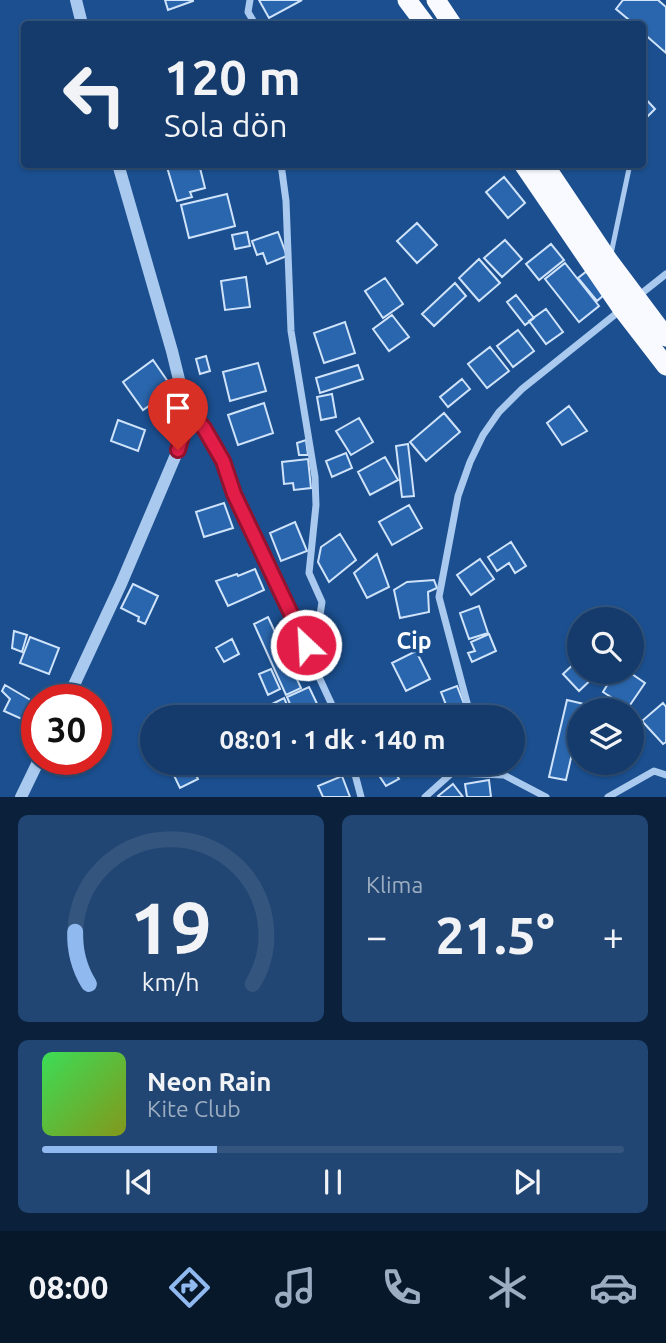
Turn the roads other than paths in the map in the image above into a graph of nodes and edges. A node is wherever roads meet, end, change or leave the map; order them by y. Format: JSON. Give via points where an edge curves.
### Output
{"nodes":[{"id":1,"x":76,"y":0,"type":"edge"},
{"id":2,"x":250,"y":0,"type":"edge"},
{"id":3,"x":407,"y":0,"type":"edge"},
{"id":4,"x":436,"y":0,"type":"edge"},
{"id":5,"x":81,"y":21,"type":"edge"},
{"id":6,"x":254,"y":21,"type":"edge"},
{"id":7,"x":423,"y":21,"type":"edge"},
{"id":8,"x":450,"y":21,"type":"edge"},
{"id":9,"x":119,"y":168,"type":"edge"},
{"id":10,"x":282,"y":168,"type":"edge"},
{"id":11,"x":526,"y":168,"type":"edge"},
{"id":12,"x":547,"y":168,"type":"edge"},
{"id":13,"x":629,"y":168,"type":"edge"},
{"id":14,"x":609,"y":261,"type":"junction"},
{"id":15,"x":666,"y":274,"type":"edge"},
{"id":16,"x":629,"y":303,"type":"junction"},
{"id":17,"x":666,"y":337,"type":"edge"},
{"id":18,"x":666,"y":366,"type":"edge"},
{"id":19,"x":189,"y":411,"type":"junction"},
{"id":20,"x":316,"y":667,"type":"junction"},
{"id":21,"x":74,"y":684,"type":"edge"},
{"id":22,"x":332,"y":705,"type":"edge"},
{"id":23,"x":468,"y":705,"type":"edge"},
{"id":24,"x":32,"y":775,"type":"edge"},
{"id":25,"x":355,"y":775,"type":"edge"},
{"id":26,"x":452,"y":775,"type":"edge"},
{"id":27,"x":504,"y":775,"type":"edge"},
{"id":28,"x":666,"y":775,"type":"edge"},
{"id":29,"x":22,"y":797,"type":"edge"},
{"id":30,"x":360,"y":797,"type":"edge"},
{"id":31,"x":425,"y":797,"type":"edge"},
{"id":32,"x":545,"y":797,"type":"edge"},
{"id":33,"x":608,"y":797,"type":"edge"}],
"edges":[{"from":1,"to":5,"type":"street"},
{"from":2,"to":6,"type":"street","via":[[248,12]]},
{"from":3,"to":7,"type":"highway"},
{"from":4,"to":8,"type":"highway"},
{"from":9,"to":19,"type":"street"},
{"from":10,"to":20,"type":"street","via":[[291,331],[315,477],[309,573],[322,602]]},
{"from":11,"to":16,"type":"highway"},
{"from":12,"to":14,"type":"highway"},
{"from":13,"to":14,"type":"lane"},
{"from":14,"to":16,"type":"highway"},
{"from":15,"to":16,"type":"street"},
{"from":16,"to":17,"type":"highway"},
{"from":16,"to":18,"type":"highway"},
{"from":16,"to":23,"type":"street","via":[[499,412],[471,462],[458,496],[439,597]]},
{"from":19,"to":20,"type":"street","via":[[223,461],[234,494]]},
{"from":19,"to":21,"type":"street","via":[[178,450]]},
{"from":20,"to":22,"type":"street"},
{"from":24,"to":29,"type":"street"},
{"from":25,"to":30,"type":"street"},
{"from":26,"to":31,"type":"street"},
{"from":27,"to":32,"type":"street"},
{"from":28,"to":33,"type":"street","via":[[654,771]]}]}
